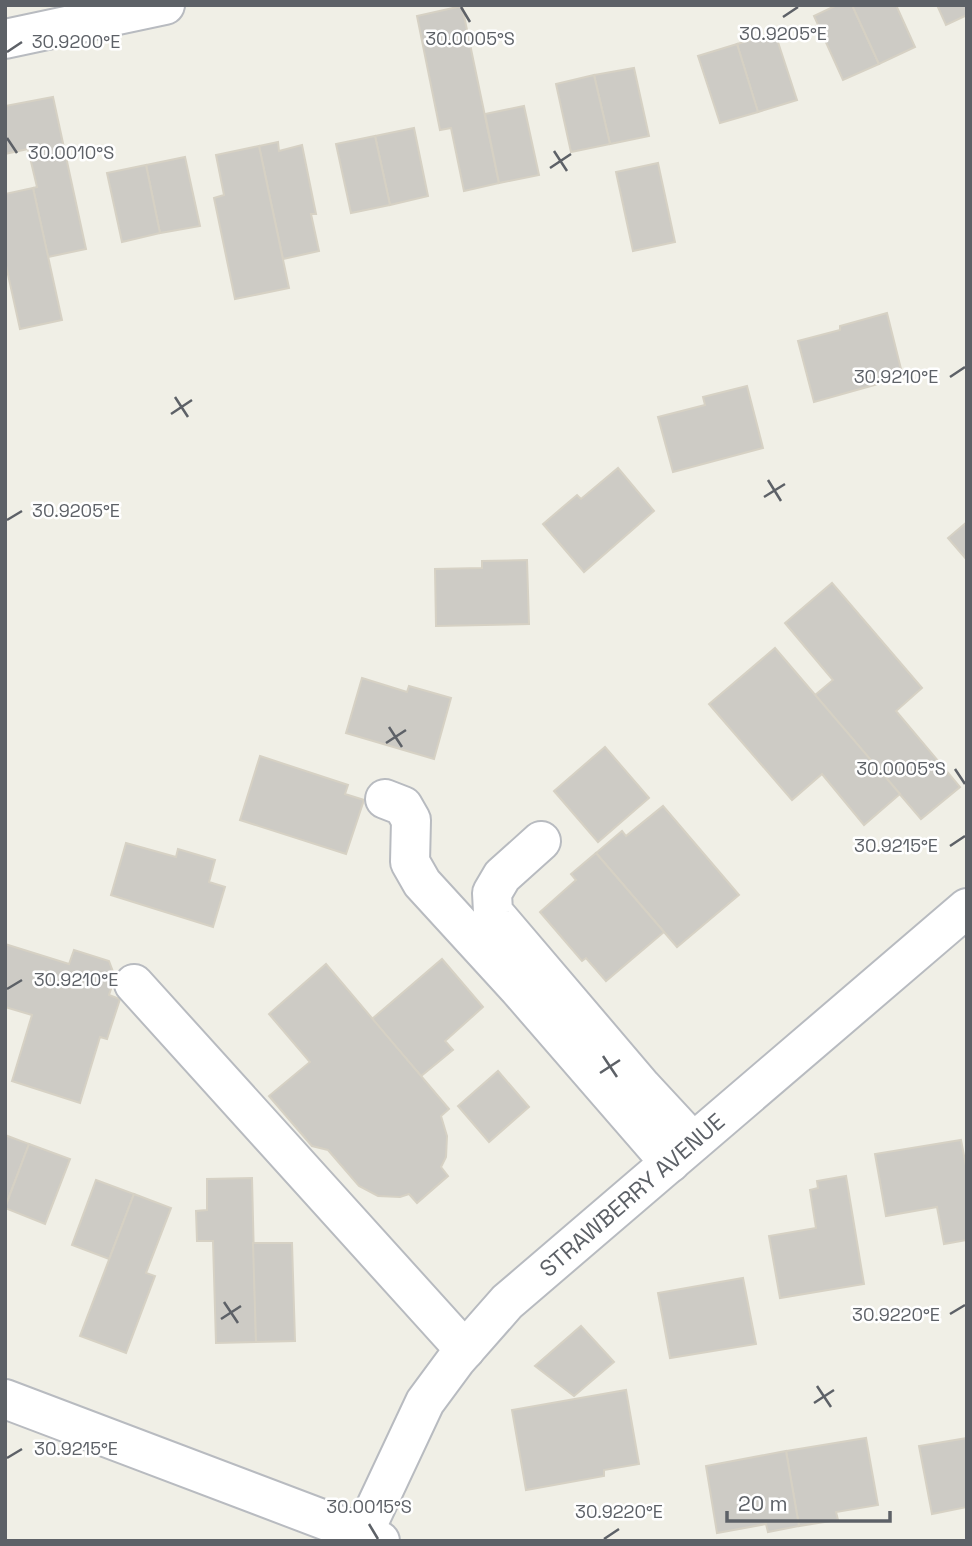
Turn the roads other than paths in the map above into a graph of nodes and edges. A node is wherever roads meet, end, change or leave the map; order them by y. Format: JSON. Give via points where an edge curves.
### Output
{"nodes":[{"id":1,"x":165,"y":5,"type":"edge"},
{"id":2,"x":68,"y":15,"type":"edge"},
{"id":3,"x":5,"y":39,"type":"edge"},
{"id":4,"x":386,"y":799,"type":"dead end"},
{"id":5,"x":541,"y":841,"type":"dead end"},
{"id":6,"x":967,"y":908,"type":"edge"},
{"id":7,"x":134,"y":984,"type":"dead end"},
{"id":8,"x":681,"y":1152,"type":"junction"},
{"id":9,"x":465,"y":1350,"type":"junction"},
{"id":10,"x":5,"y":1399,"type":"edge"},
{"id":11,"x":372,"y":1538,"type":"edge"}],
"edges":[{"from":1,"to":2,"type":"street"},
{"from":2,"to":3,"type":"street"},
{"from":4,"to":8,"type":"street","via":[[403,806],[411,820],[410,862],[422,883],[519,989]]},
{"from":5,"to":8,"type":"street","via":[[502,876],[492,893],[493,912],[642,1087]]},
{"from":6,"to":8,"type":"street","name":"STRAWBERRY AVENUE"},
{"from":7,"to":9,"type":"street"},
{"from":8,"to":9,"type":"street","name":"STRAWBERRY AVENUE","via":[[507,1302]]},
{"from":9,"to":11,"type":"street","name":"STRAWBERRY AVENUE","via":[[425,1402]]},
{"from":10,"to":11,"type":"street"}]}
